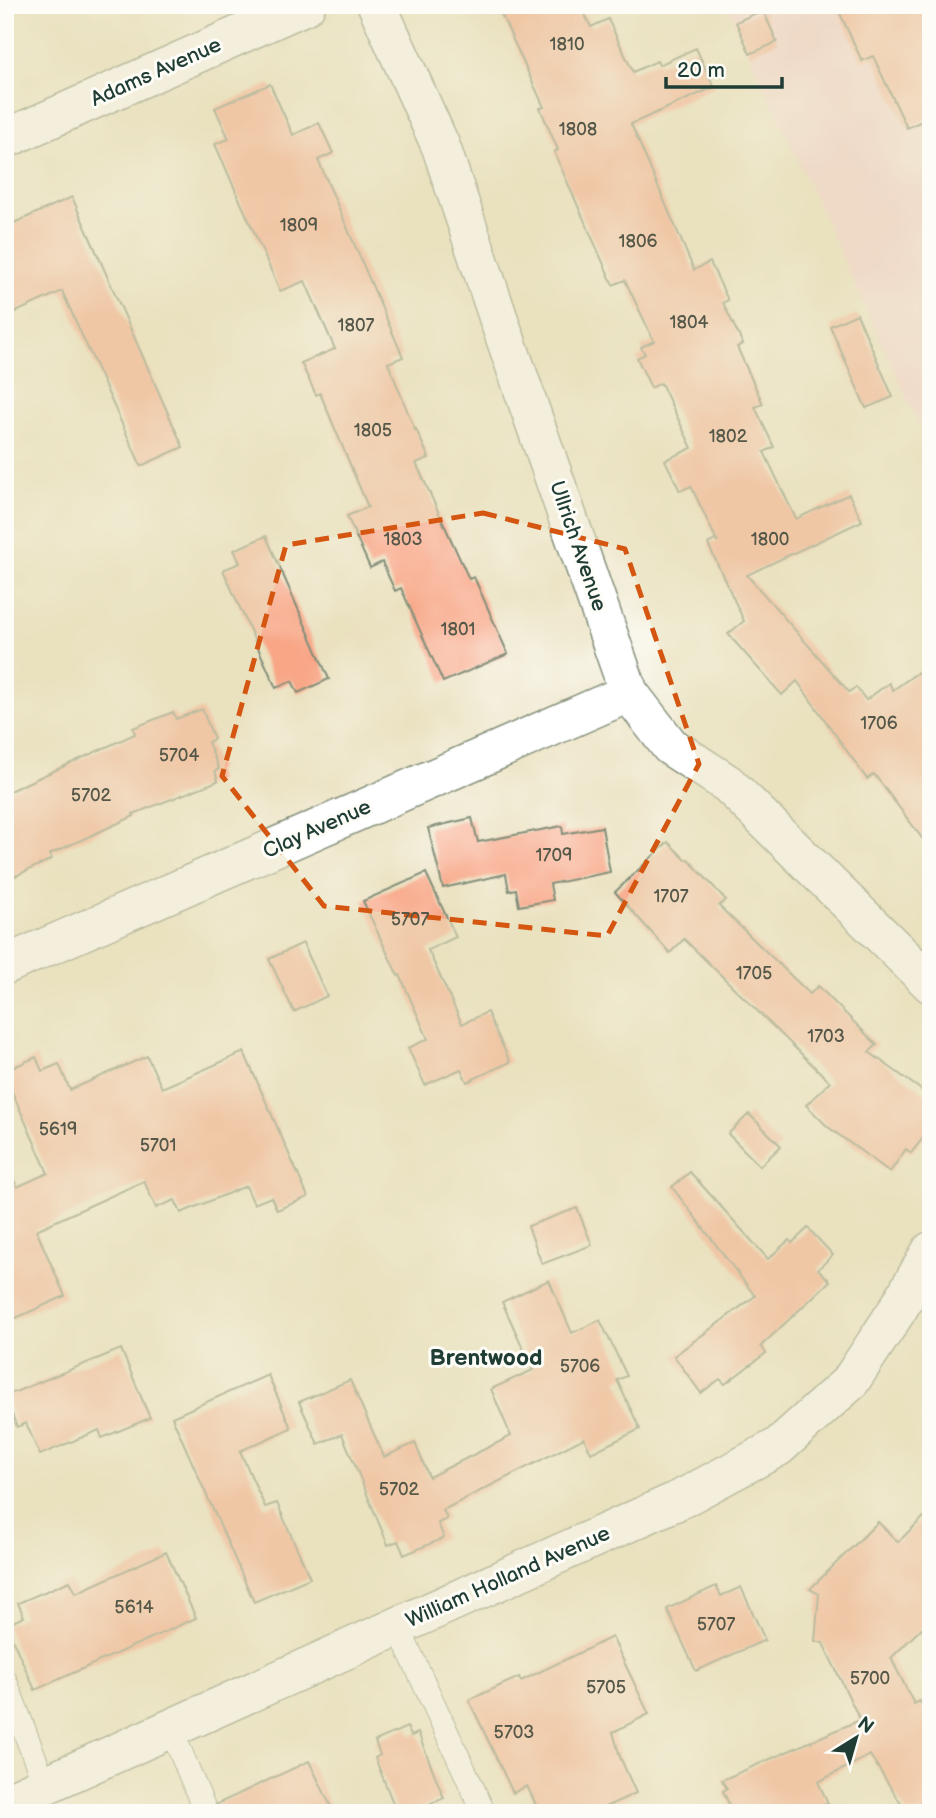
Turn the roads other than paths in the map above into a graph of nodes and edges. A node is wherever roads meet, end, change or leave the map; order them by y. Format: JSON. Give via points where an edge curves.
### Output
{"nodes":[{"id":1,"x":306,"y":5,"type":"edge"},
{"id":2,"x":377,"y":5,"type":"edge"},
{"id":3,"x":5,"y":139,"type":"edge"},
{"id":4,"x":629,"y":693,"type":"junction"},
{"id":5,"x":5,"y":965,"type":"edge"},
{"id":6,"x":931,"y":984,"type":"edge"},
{"id":7,"x":931,"y":1251,"type":"edge"},
{"id":8,"x":398,"y":1627,"type":"junction"},
{"id":9,"x":5,"y":1681,"type":"edge"},
{"id":10,"x":171,"y":1729,"type":"junction"},
{"id":11,"x":45,"y":1785,"type":"junction"},
{"id":12,"x":5,"y":1803,"type":"edge"},
{"id":13,"x":206,"y":1813,"type":"edge"},
{"id":14,"x":484,"y":1813,"type":"edge"}],
"edges":[{"from":1,"to":3,"type":"street","name":"Adams Avenue"},
{"from":2,"to":4,"type":"street","name":"Ullrich Avenue","via":[[441,147]]},
{"from":4,"to":5,"type":"street","name":"Clay Avenue"},
{"from":4,"to":6,"type":"street","name":"Ullrich Avenue","via":[[670,746],[728,784]]},
{"from":7,"to":8,"type":"street","name":"William Holland Avenue","via":[[850,1382],[778,1447],[681,1499]]},
{"from":8,"to":10,"type":"street","name":"William Holland Avenue"},
{"from":8,"to":14,"type":"lane"},
{"from":9,"to":11,"type":"lane"},
{"from":10,"to":11,"type":"street","name":"William Holland Avenue"},
{"from":10,"to":13,"type":"lane"},
{"from":11,"to":12,"type":"street","name":"William Holland Avenue"}]}
